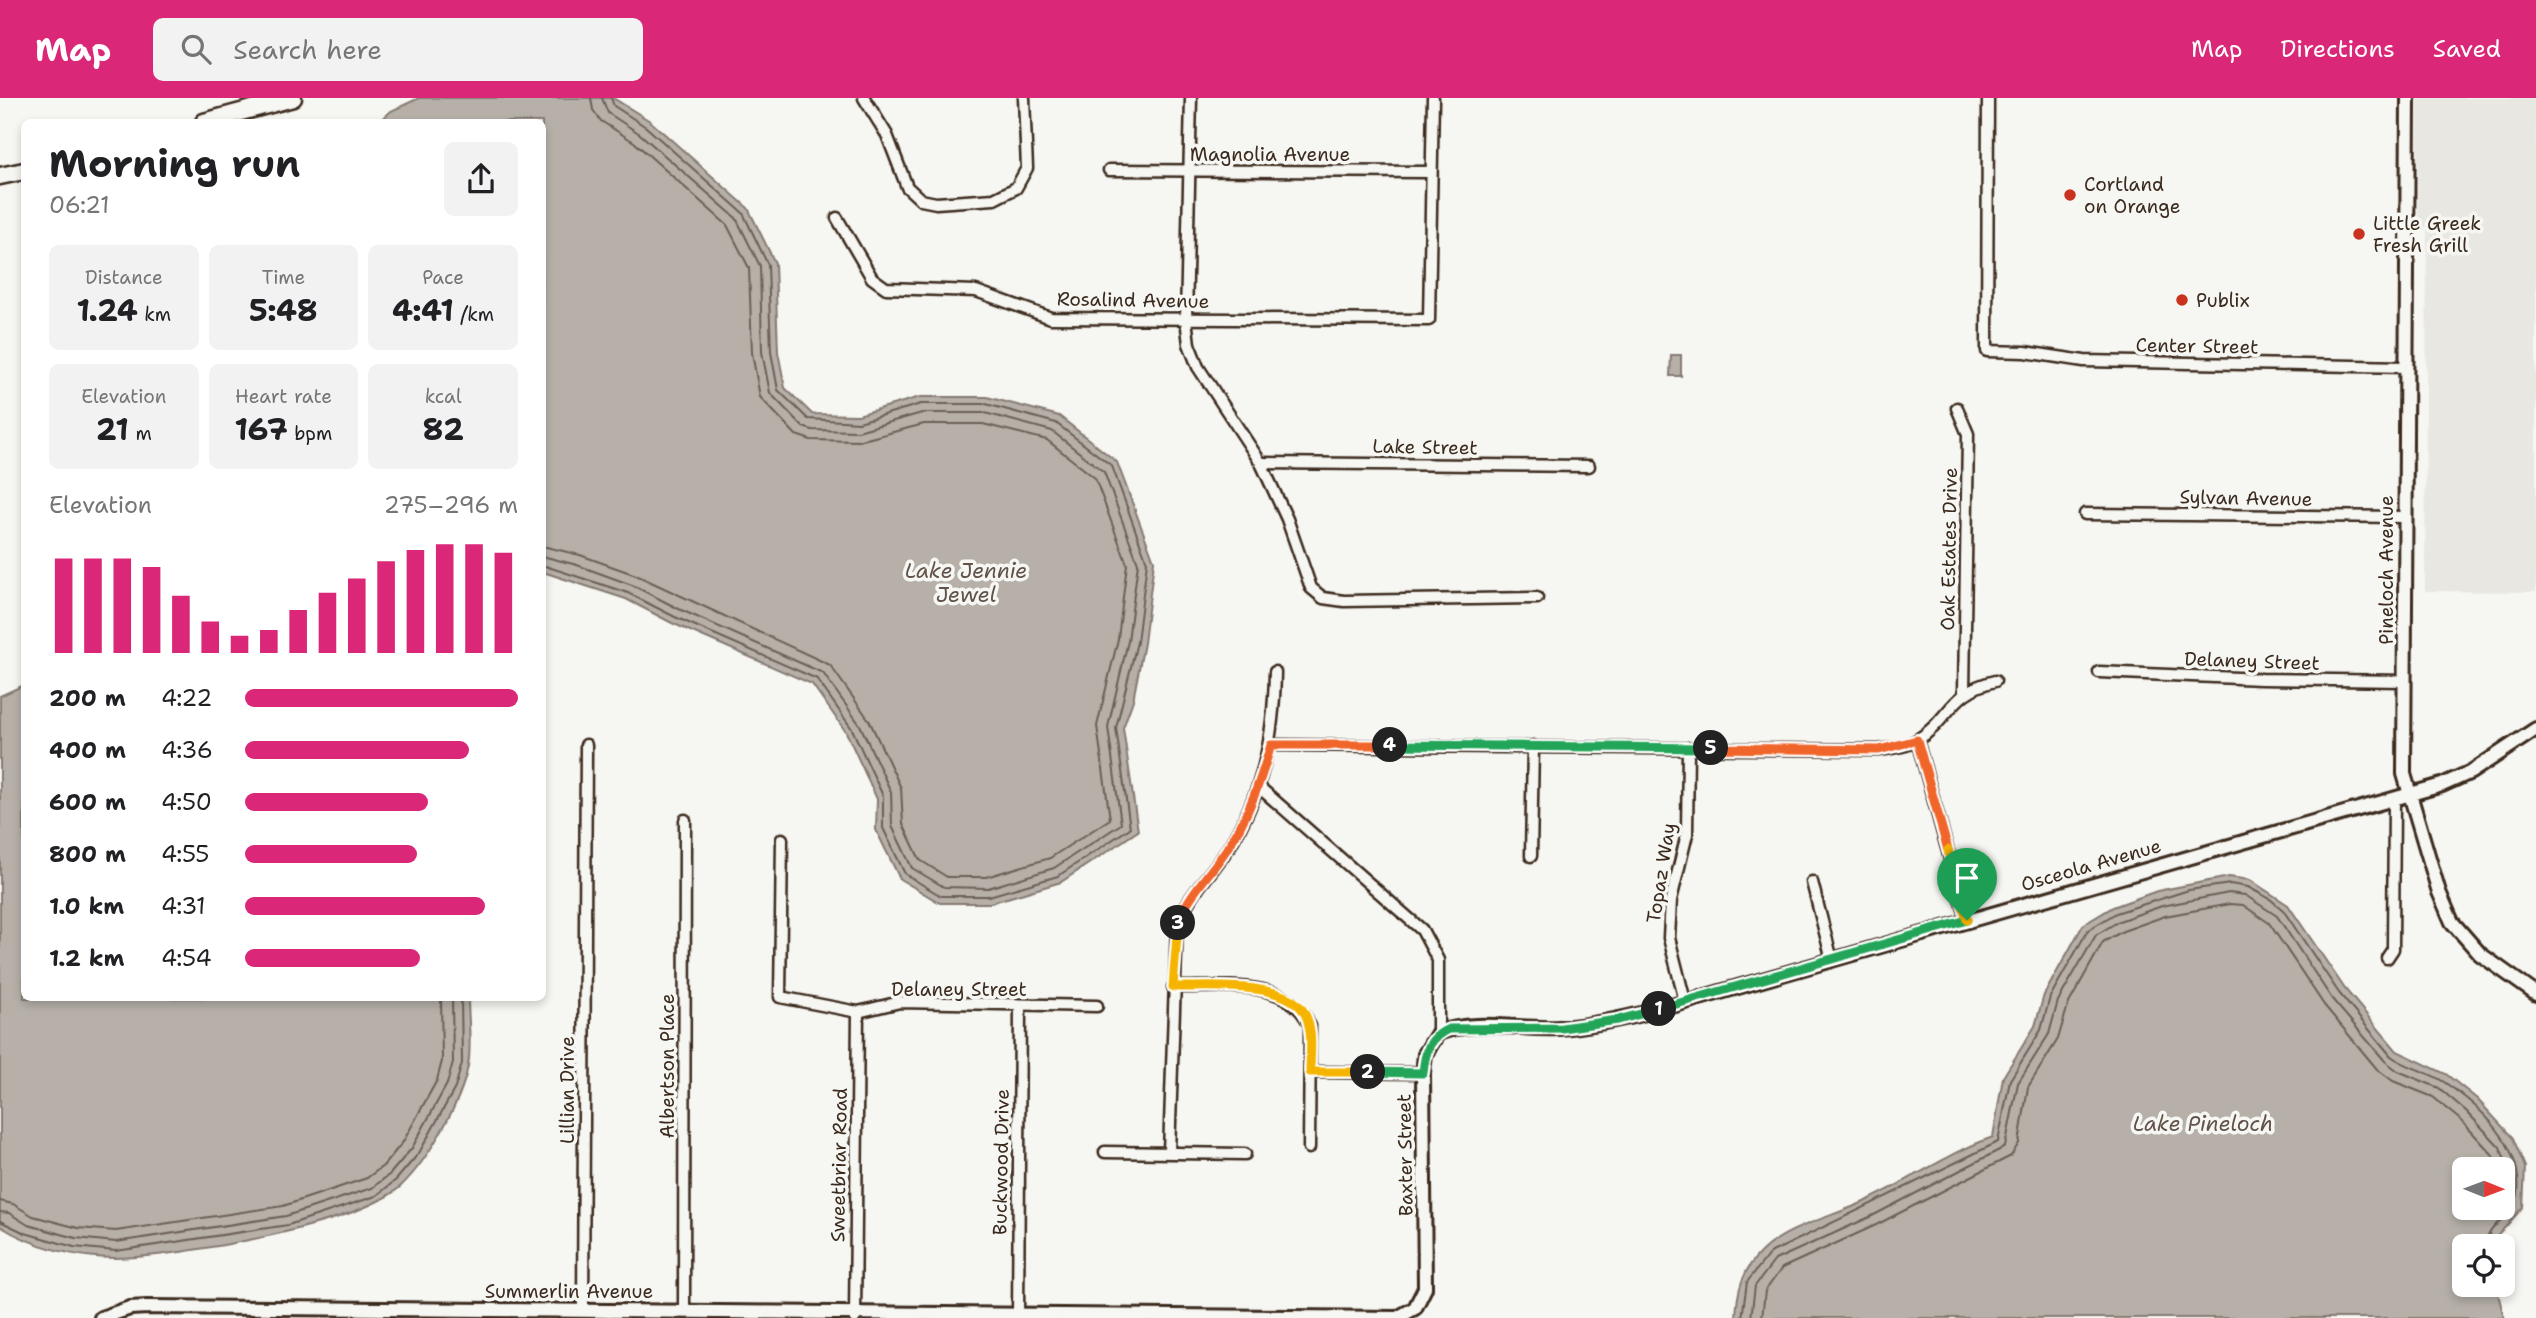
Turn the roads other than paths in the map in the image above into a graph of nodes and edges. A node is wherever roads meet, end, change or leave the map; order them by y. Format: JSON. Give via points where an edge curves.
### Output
{"nodes":[{"id":1,"x":293,"y":98,"type":"edge"},
{"id":2,"x":864,"y":98,"type":"edge"},
{"id":3,"x":1024,"y":98,"type":"edge"},
{"id":4,"x":1191,"y":98,"type":"edge"},
{"id":5,"x":1433,"y":98,"type":"edge"},
{"id":6,"x":1988,"y":98,"type":"edge"},
{"id":7,"x":2408,"y":98,"type":"edge"},
{"id":8,"x":215,"y":119,"type":"edge"},
{"id":9,"x":1109,"y":170,"type":"dead end"},
{"id":10,"x":1191,"y":170,"type":"junction"},
{"id":11,"x":21,"y":172,"type":"edge"},
{"id":12,"x":1431,"y":172,"type":"junction"},
{"id":13,"x":0,"y":176,"type":"edge"},
{"id":14,"x":837,"y":218,"type":"dead end"},
{"id":15,"x":1186,"y":318,"type":"junction"},
{"id":16,"x":2406,"y":367,"type":"junction"},
{"id":17,"x":1958,"y":408,"type":"dead end"},
{"id":18,"x":1261,"y":463,"type":"junction"},
{"id":19,"x":1589,"y":467,"type":"dead end"},
{"id":20,"x":2085,"y":514,"type":"dead end"},
{"id":21,"x":2406,"y":517,"type":"junction"},
{"id":22,"x":1537,"y":598,"type":"dead end"},
{"id":23,"x":1275,"y":672,"type":"dead end"},
{"id":24,"x":2099,"y":672,"type":"dead end"},
{"id":25,"x":1995,"y":681,"type":"dead end"},
{"id":26,"x":2404,"y":681,"type":"junction"},
{"id":27,"x":1964,"y":692,"type":"junction"},
{"id":28,"x":2536,"y":729,"type":"edge"},
{"id":29,"x":1917,"y":740,"type":"junction"},
{"id":30,"x":586,"y":745,"type":"dead end"},
{"id":31,"x":1271,"y":745,"type":"junction"},
{"id":32,"x":1533,"y":746,"type":"junction"},
{"id":33,"x":1689,"y":748,"type":"junction"},
{"id":34,"x":1259,"y":787,"type":"junction"},
{"id":35,"x":2411,"y":794,"type":"junction"},
{"id":36,"x":2394,"y":799,"type":"junction"},
{"id":37,"x":685,"y":820,"type":"dead end"},
{"id":38,"x":782,"y":839,"type":"dead end"},
{"id":39,"x":1531,"y":856,"type":"dead end"},
{"id":40,"x":1812,"y":882,"type":"dead end"},
{"id":41,"x":1967,"y":920,"type":"junction"},
{"id":42,"x":2387,"y":958,"type":"dead end"},
{"id":43,"x":1832,"y":960,"type":"junction"},
{"id":44,"x":1173,"y":987,"type":"junction"},
{"id":45,"x":2536,"y":994,"type":"edge"},
{"id":46,"x":1685,"y":1001,"type":"junction"},
{"id":47,"x":1020,"y":1006,"type":"junction"},
{"id":48,"x":1097,"y":1006,"type":"dead end"},
{"id":49,"x":858,"y":1012,"type":"junction"},
{"id":50,"x":1438,"y":1033,"type":"junction"},
{"id":51,"x":1310,"y":1072,"type":"junction"},
{"id":52,"x":1423,"y":1073,"type":"junction"},
{"id":53,"x":1309,"y":1148,"type":"dead end"},
{"id":54,"x":1105,"y":1152,"type":"dead end"},
{"id":55,"x":1169,"y":1153,"type":"junction"},
{"id":56,"x":1245,"y":1154,"type":"dead end"},
{"id":57,"x":1415,"y":1308,"type":"joint"},
{"id":58,"x":583,"y":1310,"type":"junction"},
{"id":59,"x":684,"y":1311,"type":"junction"},
{"id":60,"x":297,"y":1313,"type":"edge"},
{"id":61,"x":450,"y":1314,"type":"edge"},
{"id":62,"x":855,"y":1316,"type":"edge"},
{"id":63,"x":1018,"y":1316,"type":"edge"},
{"id":64,"x":1275,"y":1316,"type":"edge"},
{"id":65,"x":101,"y":1318,"type":"edge"}],
"edges":[{"from":1,"to":8,"type":"main road"},
{"from":2,"to":3,"type":"street","via":[[887,135],[907,187],[921,200],[936,203],[995,199],[1016,188],[1027,168]]},
{"from":4,"to":10,"type":"street"},
{"from":5,"to":12,"type":"street"},
{"from":6,"to":16,"type":"street","name":"Center Street","via":[[1987,351],[2084,361]]},
{"from":7,"to":16,"type":"street","name":"Pineloch Avenue"},
{"from":9,"to":10,"type":"street","name":"Magnolia Avenue"},
{"from":10,"to":12,"type":"street","name":"Magnolia Avenue"},
{"from":10,"to":15,"type":"street"},
{"from":11,"to":13,"type":"main road"},
{"from":12,"to":15,"type":"street","name":"Rosalind Avenue","via":[[1429,320]]},
{"from":14,"to":15,"type":"street","name":"Rosalind Avenue","via":[[872,278],[886,288],[976,291],[1051,318]]},
{"from":15,"to":18,"type":"street","via":[[1198,367]]},
{"from":16,"to":21,"type":"street","name":"Pineloch Avenue"},
{"from":17,"to":27,"type":"street","name":"Oak Estates Drive","via":[[1968,434]]},
{"from":18,"to":19,"type":"street","name":"Lake Street"},
{"from":18,"to":22,"type":"street","via":[[1315,594],[1333,600]]},
{"from":20,"to":21,"type":"street","name":"Sylvan Avenue"},
{"from":21,"to":26,"type":"street","name":"Pineloch Avenue"},
{"from":23,"to":31,"type":"street"},
{"from":24,"to":26,"type":"street","name":"Delaney Street"},
{"from":25,"to":27,"type":"street"},
{"from":26,"to":35,"type":"street","name":"Pineloch Avenue","via":[[2404,774]]},
{"from":27,"to":29,"type":"street"},
{"from":28,"to":35,"type":"street","name":"Osceola Avenue","via":[[2464,776]]},
{"from":29,"to":33,"type":"street","via":[[1879,750]]},
{"from":29,"to":41,"type":"street"},
{"from":30,"to":58,"type":"street","name":"Lillian Drive"},
{"from":31,"to":32,"type":"street"},
{"from":31,"to":34,"type":"street"},
{"from":32,"to":33,"type":"street"},
{"from":32,"to":39,"type":"street"},
{"from":33,"to":46,"type":"street","name":"Topaz Way","via":[[1687,834],[1671,900],[1669,938]]},
{"from":34,"to":44,"type":"street","via":[[1240,830],[1184,905],[1174,941]]},
{"from":34,"to":50,"type":"street","name":"Baxter Street","via":[[1422,930],[1433,945],[1438,960]]},
{"from":35,"to":36,"type":"street","name":"Osceola Avenue"},
{"from":35,"to":45,"type":"street","name":"Pineloch Avenue","via":[[2452,922],[2480,954]]},
{"from":36,"to":41,"type":"street","name":"Osceola Avenue"},
{"from":36,"to":42,"type":"street","via":[[2393,948]]},
{"from":37,"to":59,"type":"street","name":"Albertson Place"},
{"from":38,"to":49,"type":"street","name":"Delaney Street","via":[[780,997]]},
{"from":40,"to":43,"type":"street"},
{"from":41,"to":43,"type":"street","name":"Osceola Avenue"},
{"from":43,"to":46,"type":"street","name":"Osceola Avenue"},
{"from":44,"to":51,"type":"street","via":[[1259,989],[1283,996],[1303,1010],[1310,1026]]},
{"from":44,"to":55,"type":"street"},
{"from":46,"to":50,"type":"street","name":"Osceola Avenue","via":[[1589,1025],[1464,1027]]},
{"from":47,"to":48,"type":"street","name":"Delaney Street"},
{"from":47,"to":49,"type":"street","name":"Delaney Street","via":[[900,1002]]},
{"from":47,"to":63,"type":"street","name":"Buckwood Drive"},
{"from":49,"to":62,"type":"street","name":"Sweetbriar Road"},
{"from":50,"to":52,"type":"street","name":"Baxter Street","via":[[1425,1054]]},
{"from":51,"to":52,"type":"street"},
{"from":51,"to":53,"type":"street"},
{"from":52,"to":57,"type":"street","name":"Baxter Street","via":[[1427,1274]]},
{"from":54,"to":55,"type":"street"},
{"from":55,"to":56,"type":"street"},
{"from":57,"to":64,"type":"street","name":"Summerlin Avenue","via":[[1397,1318]]},
{"from":58,"to":59,"type":"street","name":"Summerlin Avenue"},
{"from":58,"to":61,"type":"street","name":"Summerlin Avenue"},
{"from":59,"to":62,"type":"street","name":"Summerlin Avenue"},
{"from":60,"to":61,"type":"street","name":"Summerlin Avenue"},
{"from":60,"to":65,"type":"street","name":"Summerlin Avenue","via":[[130,1308]]},
{"from":62,"to":63,"type":"street","name":"Summerlin Avenue"},
{"from":63,"to":64,"type":"street","name":"Summerlin Avenue"}]}
